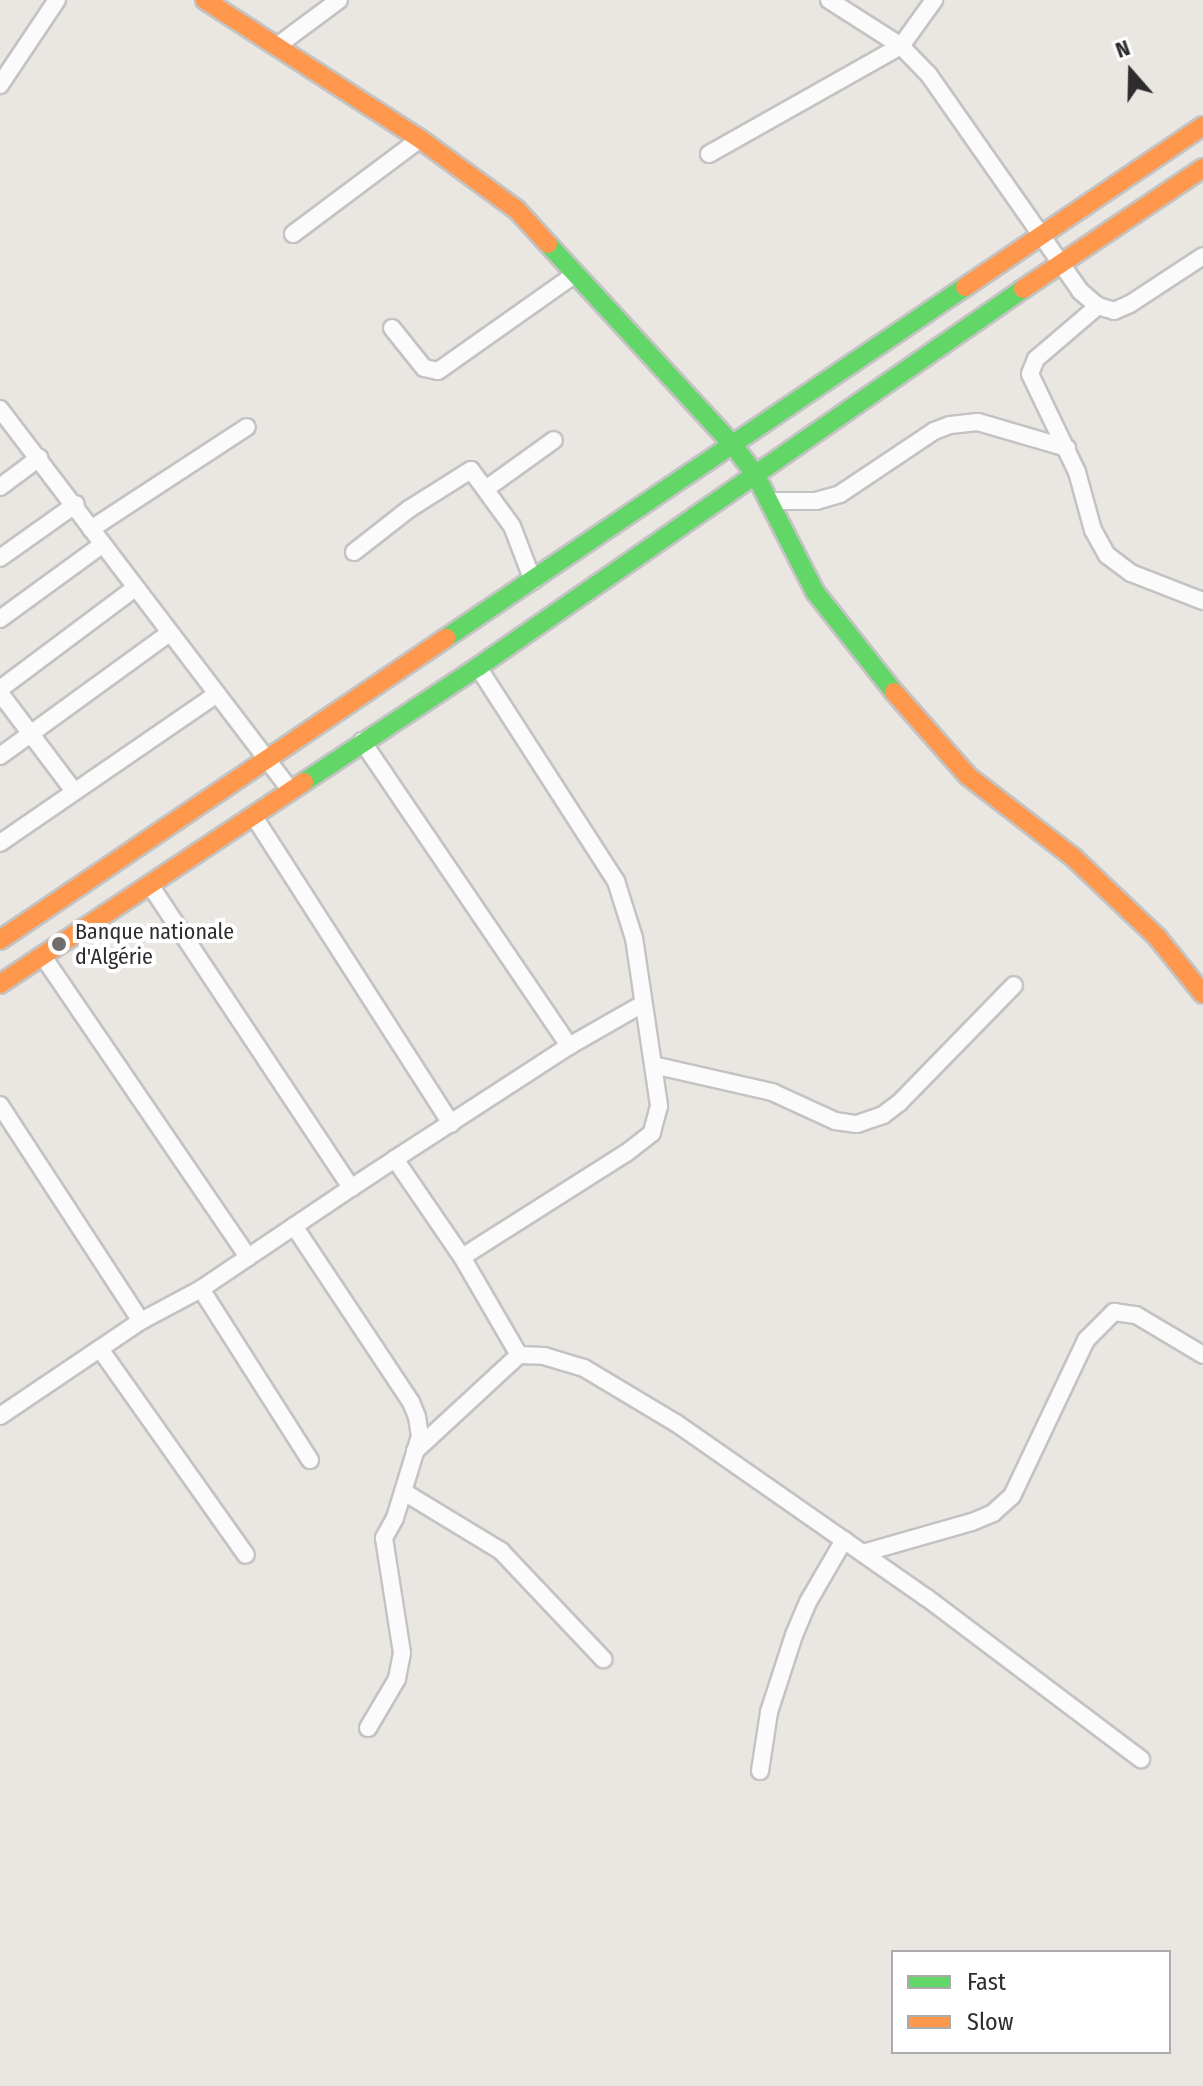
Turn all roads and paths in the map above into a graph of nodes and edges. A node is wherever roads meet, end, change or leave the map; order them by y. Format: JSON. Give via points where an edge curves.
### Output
{"nodes":[{"id":1,"x":57,"y":0,"type":"edge"},
{"id":2,"x":205,"y":0,"type":"edge"},
{"id":3,"x":339,"y":0,"type":"edge"},
{"id":4,"x":831,"y":0,"type":"edge"},
{"id":5,"x":934,"y":0,"type":"edge"},
{"id":6,"x":277,"y":46,"type":"junction"},
{"id":7,"x":901,"y":46,"type":"junction"},
{"id":8,"x":0,"y":85,"type":"edge"},
{"id":9,"x":1203,"y":126,"type":"edge"},
{"id":10,"x":420,"y":139,"type":"junction"},
{"id":11,"x":709,"y":154,"type":"dead end"},
{"id":12,"x":1203,"y":168,"type":"edge"},
{"id":13,"x":293,"y":234,"type":"dead end"},
{"id":14,"x":1041,"y":234,"type":"junction"},
{"id":15,"x":1203,"y":256,"type":"edge"},
{"id":16,"x":1062,"y":263,"type":"junction"},
{"id":17,"x":574,"y":275,"type":"junction"},
{"id":18,"x":1098,"y":306,"type":"junction"},
{"id":19,"x":392,"y":328,"type":"dead end"},
{"id":20,"x":0,"y":409,"type":"edge"},
{"id":21,"x":247,"y":427,"type":"dead end"},
{"id":22,"x":554,"y":440,"type":"dead end"},
{"id":23,"x":733,"y":445,"type":"junction"},
{"id":24,"x":1067,"y":448,"type":"junction"},
{"id":25,"x":39,"y":458,"type":"junction"},
{"id":26,"x":755,"y":474,"type":"junction"},
{"id":27,"x":0,"y":487,"type":"edge"},
{"id":28,"x":487,"y":488,"type":"junction"},
{"id":29,"x":768,"y":501,"type":"junction"},
{"id":30,"x":76,"y":504,"type":"junction"},
{"id":31,"x":91,"y":529,"type":"junction"},
{"id":32,"x":103,"y":544,"type":"junction"},
{"id":33,"x":354,"y":552,"type":"dead end"},
{"id":34,"x":0,"y":558,"type":"edge"},
{"id":35,"x":533,"y":581,"type":"junction"},
{"id":36,"x":135,"y":588,"type":"junction"},
{"id":37,"x":1203,"y":601,"type":"edge"},
{"id":38,"x":0,"y":619,"type":"edge"},
{"id":39,"x":169,"y":633,"type":"junction"},
{"id":40,"x":478,"y":667,"type":"junction"},
{"id":41,"x":0,"y":691,"type":"edge"},
{"id":42,"x":217,"y":694,"type":"junction"},
{"id":43,"x":29,"y":734,"type":"junction"},
{"id":44,"x":362,"y":741,"type":"junction"},
{"id":45,"x":0,"y":756,"type":"edge"},
{"id":46,"x":266,"y":759,"type":"junction"},
{"id":47,"x":289,"y":789,"type":"junction"},
{"id":48,"x":73,"y":790,"type":"junction"},
{"id":49,"x":253,"y":815,"type":"junction"},
{"id":50,"x":0,"y":843,"type":"edge"},
{"id":51,"x":150,"y":885,"type":"junction"},
{"id":52,"x":0,"y":940,"type":"edge"},
{"id":53,"x":42,"y":955,"type":"junction"},
{"id":54,"x":0,"y":984,"type":"edge"},
{"id":55,"x":1014,"y":985,"type":"dead end"},
{"id":56,"x":1203,"y":994,"type":"edge"},
{"id":57,"x":641,"y":1005,"type":"junction"},
{"id":58,"x":569,"y":1046,"type":"junction"},
{"id":59,"x":653,"y":1065,"type":"junction"},
{"id":60,"x":0,"y":1105,"type":"edge"},
{"id":61,"x":451,"y":1124,"type":"junction"},
{"id":62,"x":395,"y":1159,"type":"junction"},
{"id":63,"x":351,"y":1188,"type":"junction"},
{"id":64,"x":294,"y":1226,"type":"junction"},
{"id":65,"x":248,"y":1257,"type":"junction"},
{"id":66,"x":462,"y":1257,"type":"junction"},
{"id":67,"x":201,"y":1289,"type":"junction"},
{"id":68,"x":141,"y":1321,"type":"junction"},
{"id":69,"x":100,"y":1349,"type":"junction"},
{"id":70,"x":519,"y":1355,"type":"junction"},
{"id":71,"x":1203,"y":1355,"type":"edge"},
{"id":72,"x":0,"y":1416,"type":"edge"},
{"id":73,"x":415,"y":1451,"type":"junction"},
{"id":74,"x":310,"y":1460,"type":"dead end"},
{"id":75,"x":404,"y":1492,"type":"junction"},
{"id":76,"x":844,"y":1540,"type":"junction"},
{"id":77,"x":863,"y":1553,"type":"junction"},
{"id":78,"x":246,"y":1555,"type":"dead end"},
{"id":79,"x":603,"y":1659,"type":"dead end"},
{"id":80,"x":368,"y":1728,"type":"dead end"},
{"id":81,"x":1141,"y":1759,"type":"dead end"},
{"id":82,"x":760,"y":1771,"type":"dead end"}],
"edges":[{"from":1,"to":8,"type":"street"},
{"from":2,"to":6,"type":"main road"},
{"from":3,"to":6,"type":"street"},
{"from":4,"to":7,"type":"street"},
{"from":5,"to":7,"type":"street"},
{"from":6,"to":10,"type":"main road"},
{"from":7,"to":11,"type":"street"},
{"from":7,"to":14,"type":"street","via":[[929,75]]},
{"from":9,"to":14,"type":"main road"},
{"from":10,"to":13,"type":"street"},
{"from":10,"to":17,"type":"main road","via":[[517,210]]},
{"from":12,"to":16,"type":"main road"},
{"from":14,"to":16,"type":"street"},
{"from":14,"to":23,"type":"main road"},
{"from":15,"to":18,"type":"street","via":[[1130,304],[1114,311]]},
{"from":16,"to":18,"type":"street","via":[[1080,291]]},
{"from":16,"to":26,"type":"main road"},
{"from":17,"to":19,"type":"street","via":[[438,371],[424,368]]},
{"from":17,"to":23,"type":"main road"},
{"from":18,"to":24,"type":"street","via":[[1031,366],[1030,374]]},
{"from":20,"to":25,"type":"street"},
{"from":21,"to":31,"type":"street"},
{"from":22,"to":28,"type":"street"},
{"from":23,"to":26,"type":"main road"},
{"from":23,"to":35,"type":"main road"},
{"from":24,"to":29,"type":"street","via":[[978,422],[950,425],[840,494],[816,501]]},
{"from":24,"to":37,"type":"street","via":[[1093,530],[1107,555],[1131,573]]},
{"from":25,"to":27,"type":"street"},
{"from":25,"to":30,"type":"street"},
{"from":26,"to":29,"type":"main road"},
{"from":26,"to":40,"type":"main road"},
{"from":28,"to":33,"type":"street","via":[[467,470]]},
{"from":28,"to":35,"type":"street","via":[[512,526]]},
{"from":29,"to":56,"type":"main road","via":[[815,592],[901,701],[968,776],[1074,858],[1157,937]]},
{"from":30,"to":31,"type":"street"},
{"from":30,"to":34,"type":"street"},
{"from":31,"to":32,"type":"street"},
{"from":32,"to":36,"type":"street"},
{"from":32,"to":38,"type":"street"},
{"from":35,"to":46,"type":"main road"},
{"from":36,"to":39,"type":"street"},
{"from":36,"to":41,"type":"street"},
{"from":39,"to":42,"type":"street"},
{"from":39,"to":43,"type":"street"},
{"from":40,"to":44,"type":"main road"},
{"from":40,"to":57,"type":"street","via":[[616,881],[634,938]]},
{"from":41,"to":43,"type":"street"},
{"from":42,"to":46,"type":"street"},
{"from":42,"to":48,"type":"street"},
{"from":43,"to":45,"type":"street"},
{"from":43,"to":48,"type":"street"},
{"from":44,"to":47,"type":"main road"},
{"from":44,"to":58,"type":"street"},
{"from":46,"to":47,"type":"street"},
{"from":46,"to":52,"type":"main road"},
{"from":47,"to":49,"type":"main road"},
{"from":48,"to":50,"type":"street"},
{"from":49,"to":51,"type":"main road"},
{"from":49,"to":61,"type":"street"},
{"from":51,"to":53,"type":"main road"},
{"from":51,"to":63,"type":"street"},
{"from":53,"to":54,"type":"main road"},
{"from":53,"to":65,"type":"street"},
{"from":55,"to":59,"type":"street","via":[[900,1102],[857,1124],[835,1121],[772,1092]]},
{"from":57,"to":58,"type":"street"},
{"from":57,"to":59,"type":"street"},
{"from":58,"to":61,"type":"street"},
{"from":59,"to":66,"type":"street","via":[[659,1106],[652,1133]]},
{"from":60,"to":68,"type":"street"},
{"from":61,"to":62,"type":"street"},
{"from":62,"to":63,"type":"street"},
{"from":62,"to":66,"type":"street"},
{"from":63,"to":64,"type":"street"},
{"from":64,"to":65,"type":"street"},
{"from":64,"to":73,"type":"street","via":[[411,1402],[420,1436]]},
{"from":65,"to":67,"type":"street"},
{"from":66,"to":70,"type":"street"},
{"from":67,"to":68,"type":"street"},
{"from":67,"to":74,"type":"street"},
{"from":68,"to":69,"type":"street"},
{"from":69,"to":72,"type":"street"},
{"from":69,"to":78,"type":"street"},
{"from":70,"to":73,"type":"street"},
{"from":70,"to":76,"type":"street","via":[[584,1368],[676,1423]]},
{"from":71,"to":77,"type":"street","via":[[1136,1315],[1114,1312],[1086,1340],[1012,1496],[972,1522]]},
{"from":73,"to":75,"type":"street"},
{"from":75,"to":79,"type":"street","via":[[501,1551]]},
{"from":75,"to":80,"type":"street","via":[[384,1538],[402,1653],[397,1679]]},
{"from":76,"to":77,"type":"street"},
{"from":76,"to":82,"type":"street","via":[[794,1635],[769,1712]]},
{"from":77,"to":81,"type":"street"}]}
